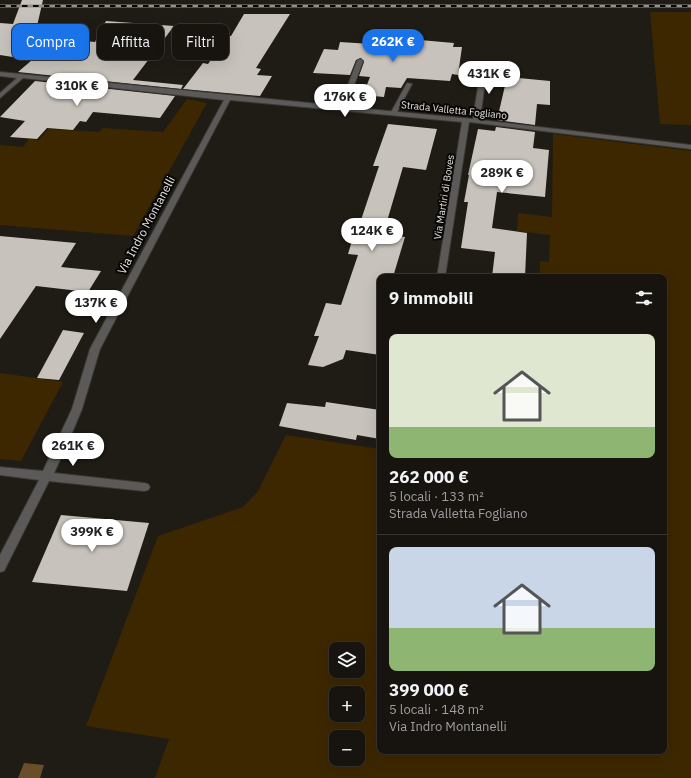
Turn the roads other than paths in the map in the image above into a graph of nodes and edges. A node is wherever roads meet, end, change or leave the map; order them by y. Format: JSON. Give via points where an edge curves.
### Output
{"nodes":[{"id":1,"x":360,"y":61,"type":"dead end"},
{"id":2,"x":484,"y":67,"type":"dead end"},
{"id":3,"x":0,"y":74,"type":"edge"},
{"id":4,"x":21,"y":77,"type":"junction"},
{"id":5,"x":409,"y":84,"type":"dead end"},
{"id":6,"x":0,"y":96,"type":"edge"},
{"id":7,"x":228,"y":98,"type":"junction"},
{"id":8,"x":342,"y":109,"type":"junction"},
{"id":9,"x":393,"y":114,"type":"junction"},
{"id":10,"x":466,"y":120,"type":"junction"},
{"id":11,"x":476,"y":122,"type":"junction"},
{"id":12,"x":691,"y":147,"type":"edge"},
{"id":13,"x":441,"y":274,"type":"edge"},
{"id":14,"x":0,"y":471,"type":"edge"},
{"id":15,"x":46,"y":476,"type":"junction"},
{"id":16,"x":144,"y":487,"type":"dead end"},
{"id":17,"x":0,"y":567,"type":"edge"}],
"edges":[{"from":1,"to":8,"type":"street"},
{"from":2,"to":11,"type":"street"},
{"from":3,"to":4,"type":"street","name":"Strada Valletta Fogliano"},
{"from":4,"to":6,"type":"street"},
{"from":4,"to":7,"type":"street","name":"Strada Valletta Fogliano"},
{"from":5,"to":9,"type":"street"},
{"from":7,"to":8,"type":"street","name":"Strada Valletta Fogliano"},
{"from":7,"to":15,"type":"street","name":"Via Indro Montanelli","via":[[95,349],[77,409]]},
{"from":8,"to":9,"type":"street","name":"Strada Valletta Fogliano"},
{"from":9,"to":10,"type":"street","name":"Strada Valletta Fogliano"},
{"from":10,"to":11,"type":"street","name":"Strada Valletta Fogliano"},
{"from":10,"to":13,"type":"street","name":"Via Martiri di Boves"},
{"from":11,"to":12,"type":"street","name":"Strada Valletta Fogliano"},
{"from":14,"to":15,"type":"street"},
{"from":15,"to":16,"type":"street"},
{"from":15,"to":17,"type":"street","name":"Via Indro Montanelli"}]}
